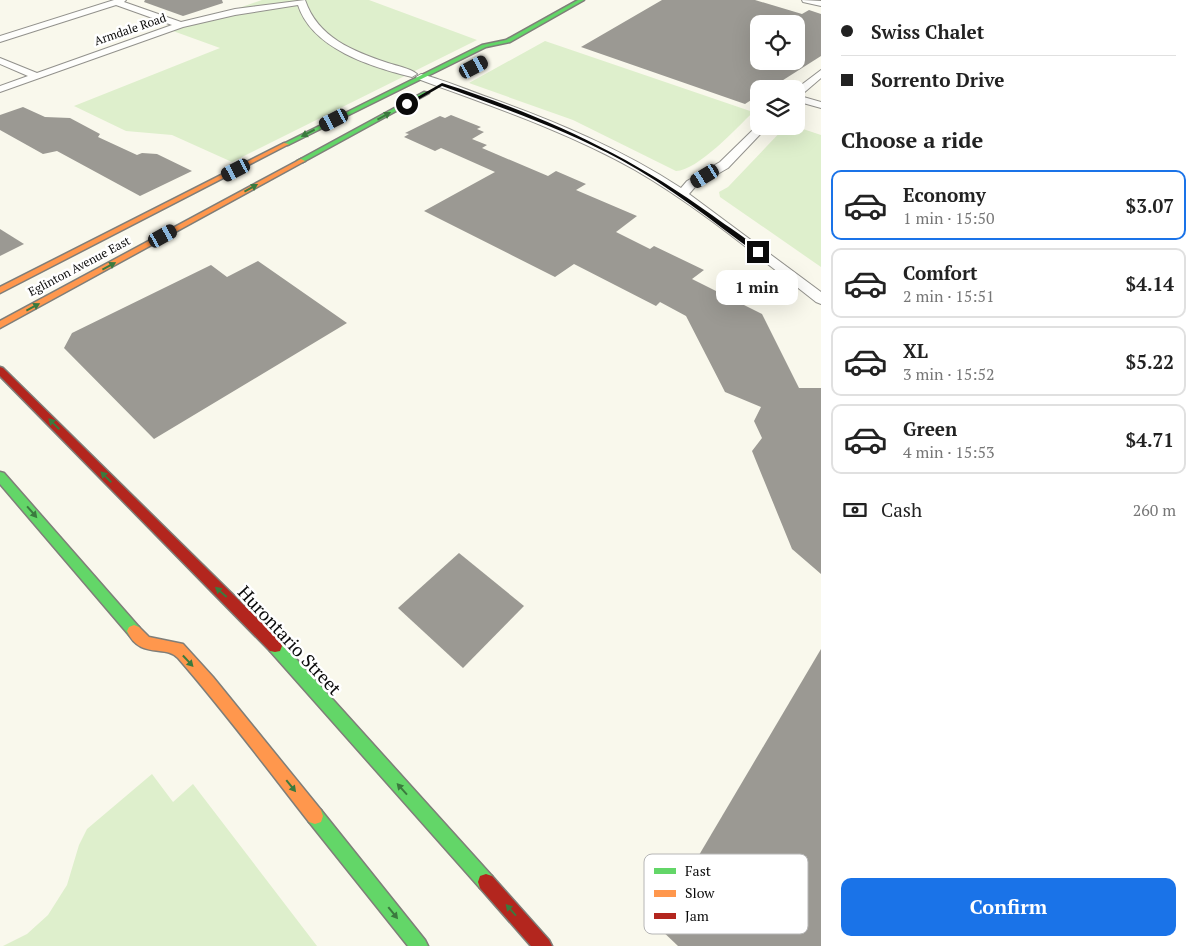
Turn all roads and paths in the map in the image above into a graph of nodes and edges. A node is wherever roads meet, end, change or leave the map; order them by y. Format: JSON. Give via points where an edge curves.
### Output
{"nodes":[{"id":1,"x":582,"y":0,"type":"edge"},
{"id":2,"x":806,"y":0,"type":"edge"},
{"id":3,"x":119,"y":1,"type":"edge"},
{"id":4,"x":301,"y":1,"type":"edge"},
{"id":5,"x":821,"y":4,"type":"edge"},
{"id":6,"x":180,"y":25,"type":"junction"},
{"id":7,"x":0,"y":39,"type":"edge"},
{"id":8,"x":508,"y":41,"type":"junction"},
{"id":9,"x":495,"y":56,"type":"dead end"},
{"id":10,"x":0,"y":61,"type":"edge"},
{"id":11,"x":821,"y":73,"type":"edge"},
{"id":12,"x":34,"y":75,"type":"junction"},
{"id":13,"x":416,"y":76,"type":"junction"},
{"id":14,"x":456,"y":78,"type":"dead end"},
{"id":15,"x":442,"y":85,"type":"junction"},
{"id":16,"x":805,"y":86,"type":"edge"},
{"id":17,"x":0,"y":89,"type":"edge"},
{"id":18,"x":805,"y":100,"type":"edge"},
{"id":19,"x":821,"y":104,"type":"edge"},
{"id":20,"x":754,"y":135,"type":"edge"},
{"id":21,"x":682,"y":195,"type":"junction"},
{"id":22,"x":80,"y":249,"type":"junction"},
{"id":23,"x":0,"y":282,"type":"edge"},
{"id":24,"x":0,"y":290,"type":"edge"},
{"id":25,"x":821,"y":299,"type":"edge"},
{"id":26,"x":0,"y":325,"type":"edge"},
{"id":27,"x":0,"y":370,"type":"edge"},
{"id":28,"x":0,"y":476,"type":"edge"},
{"id":29,"x":419,"y":946,"type":"edge"},
{"id":30,"x":543,"y":946,"type":"edge"}],
"edges":[{"from":1,"to":8,"type":"main road","name":"Eglinton Avenue East"},
{"from":2,"to":5,"type":"street"},
{"from":3,"to":6,"type":"street"},
{"from":3,"to":7,"type":"street"},
{"from":4,"to":6,"type":"street","name":"Armdale Road"},
{"from":4,"to":13,"type":"street","via":[[306,17],[316,30],[339,46]]},
{"from":6,"to":12,"type":"street","name":"Armdale Road"},
{"from":8,"to":9,"type":"main road","name":"Eglinton Avenue East","via":[[504,51]]},
{"from":8,"to":13,"type":"main road","name":"Eglinton Avenue East","via":[[484,46]]},
{"from":10,"to":12,"type":"street"},
{"from":11,"to":16,"type":"street"},
{"from":12,"to":17,"type":"street","name":"Armdale Road"},
{"from":13,"to":15,"type":"street"},
{"from":13,"to":22,"type":"main road","name":"Eglinton Avenue East","one_way":true},
{"from":14,"to":15,"type":"main road","name":"Eglinton Avenue East"},
{"from":15,"to":21,"type":"street","via":[[570,132],[629,162]]},
{"from":26,"to":15,"type":"main road","name":"Eglinton Avenue East","one_way":true},
{"from":18,"to":19,"type":"street"},
{"from":20,"to":21,"type":"street","via":[[724,165],[691,184]]},
{"from":21,"to":25,"type":"street"},
{"from":22,"to":23,"type":"main road","via":[[54,255]]},
{"from":22,"to":24,"type":"main road","name":"Eglinton Avenue East"},
{"from":30,"to":27,"type":"main road","name":"Hurontario Street","one_way":true,"via":[[263,633]]},
{"from":28,"to":29,"type":"main road","one_way":true,"via":[[145,643],[178,649],[208,682]]}]}
